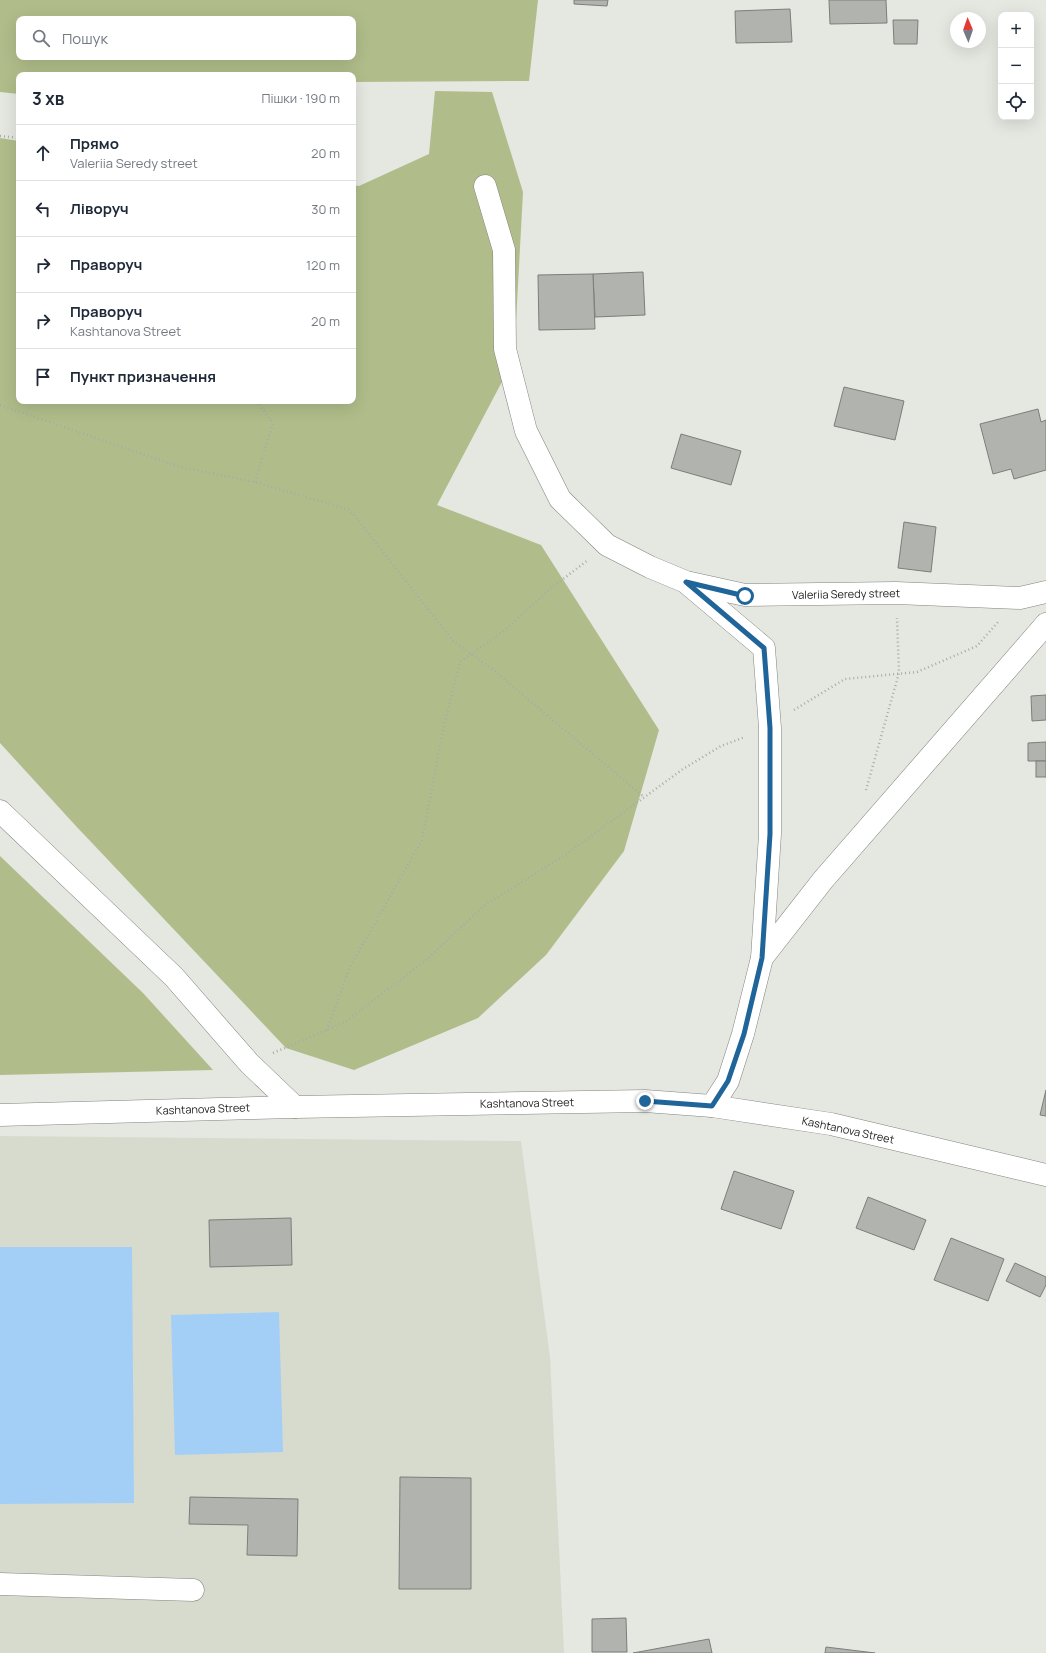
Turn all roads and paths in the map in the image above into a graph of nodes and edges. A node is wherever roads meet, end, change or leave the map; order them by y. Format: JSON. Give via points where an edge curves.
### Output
{"nodes":[{"id":1,"x":0,"y":136,"type":"edge"},
{"id":2,"x":16,"y":138,"type":"edge"},
{"id":3,"x":485,"y":186,"type":"dead end"},
{"id":4,"x":258,"y":404,"type":"edge"},
{"id":5,"x":0,"y":405,"type":"edge"},
{"id":6,"x":255,"y":482,"type":"junction"},
{"id":7,"x":607,"y":545,"type":"junction"},
{"id":8,"x":686,"y":582,"type":"junction"},
{"id":9,"x":1046,"y":592,"type":"edge"},
{"id":10,"x":896,"y":593,"type":"junction"},
{"id":11,"x":1020,"y":598,"type":"junction"},
{"id":12,"x":1046,"y":624,"type":"edge"},
{"id":13,"x":471,"y":654,"type":"junction"},
{"id":14,"x":899,"y":673,"type":"junction"},
{"id":15,"x":770,"y":728,"type":"junction"},
{"id":16,"x":865,"y":792,"type":"dead end"},
{"id":17,"x":644,"y":797,"type":"junction"},
{"id":18,"x":0,"y":812,"type":"edge"},
{"id":19,"x":762,"y":958,"type":"junction"},
{"id":20,"x":327,"y":1030,"type":"junction"},
{"id":21,"x":249,"y":1063,"type":"junction"},
{"id":22,"x":712,"y":1106,"type":"junction"},
{"id":23,"x":295,"y":1107,"type":"junction"},
{"id":24,"x":0,"y":1115,"type":"edge"},
{"id":25,"x":1046,"y":1175,"type":"edge"},
{"id":26,"x":0,"y":1584,"type":"edge"},
{"id":27,"x":194,"y":1590,"type":"dead end"}],
"edges":[{"from":1,"to":2,"type":"path"},
{"from":3,"to":7,"type":"street","name":"Valeriia Seredy street","via":[[504,250],[505,349],[526,431],[560,499]]},
{"from":4,"to":6,"type":"path","via":[[273,423]]},
{"from":5,"to":6,"type":"path","via":[[180,467]]},
{"from":6,"to":13,"type":"path","via":[[350,510],[453,640]]},
{"from":7,"to":8,"type":"street","name":"Valeriia Seredy street"},
{"from":7,"to":13,"type":"path","via":[[550,589],[505,630]]},
{"from":8,"to":10,"type":"street","name":"Valeriia Seredy street","via":[[745,596]]},
{"from":8,"to":15,"type":"street","via":[[764,648]]},
{"from":9,"to":11,"type":"street","name":"Valeriia Seredy street"},
{"from":10,"to":11,"type":"street","name":"Valeriia Seredy street"},
{"from":10,"to":14,"type":"path"},
{"from":11,"to":14,"type":"path","via":[[977,646],[917,672]]},
{"from":12,"to":19,"type":"street","via":[[823,880]]},
{"from":13,"to":17,"type":"path"},
{"from":13,"to":20,"type":"path","via":[[460,662],[444,726],[422,840],[350,967]]},
{"from":14,"to":15,"type":"path","via":[[845,679]]},
{"from":14,"to":16,"type":"path"},
{"from":15,"to":17,"type":"path","via":[[721,746]]},
{"from":15,"to":19,"type":"street","via":[[770,834]]},
{"from":17,"to":20,"type":"path","via":[[568,853],[484,906],[426,960],[345,1022]]},
{"from":18,"to":21,"type":"street","via":[[174,977]]},
{"from":19,"to":22,"type":"street","via":[[744,1034],[728,1081]]},
{"from":20,"to":21,"type":"path"},
{"from":21,"to":23,"type":"street"},
{"from":22,"to":23,"type":"street","name":"Kashtanova Street","via":[[645,1101]]},
{"from":22,"to":25,"type":"street","name":"Kashtanova Street","via":[[830,1124]]},
{"from":23,"to":24,"type":"street","name":"Kashtanova Street"},
{"from":26,"to":27,"type":"street"}]}
